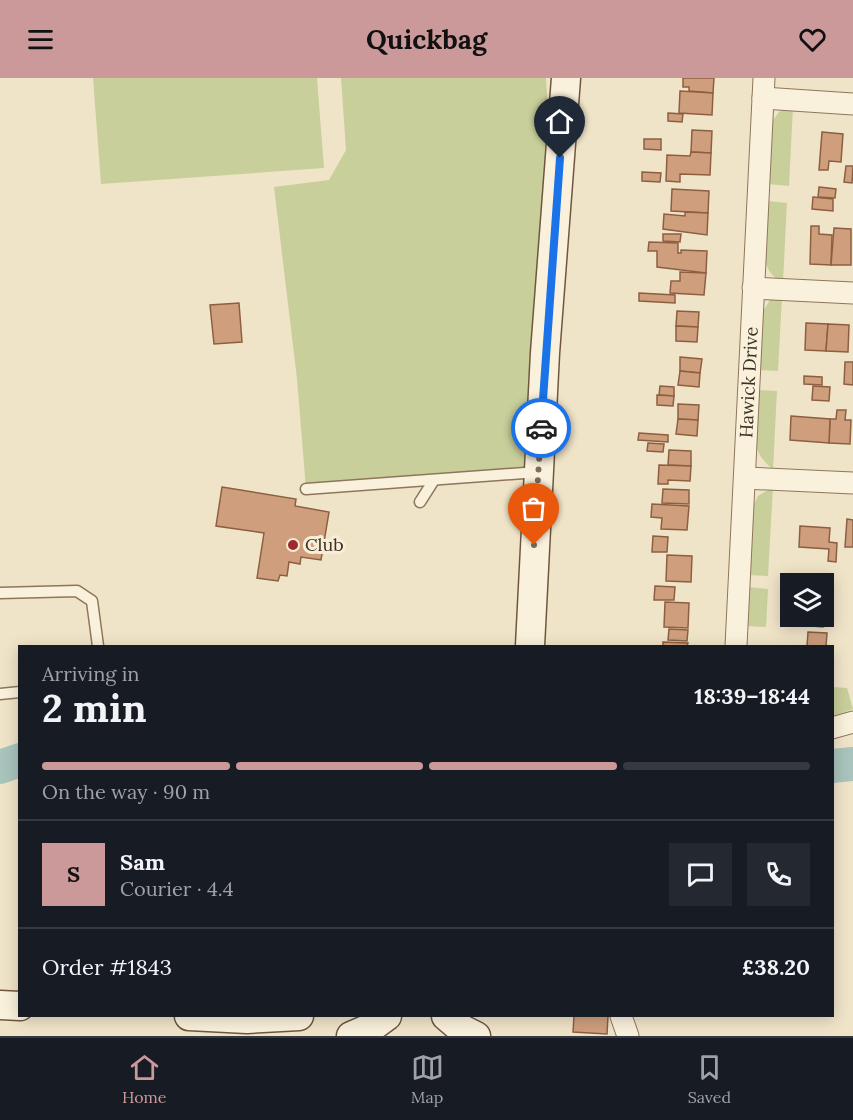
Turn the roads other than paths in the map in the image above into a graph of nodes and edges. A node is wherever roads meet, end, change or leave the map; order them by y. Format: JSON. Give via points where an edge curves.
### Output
{"nodes":[{"id":1,"x":566,"y":78,"type":"edge"},
{"id":2,"x":764,"y":88,"type":"edge"},
{"id":3,"x":853,"y":104,"type":"edge"},
{"id":4,"x":753,"y":288,"type":"junction"},
{"id":5,"x":853,"y":293,"type":"edge"},
{"id":6,"x":538,"y":472,"type":"junction"},
{"id":7,"x":745,"y":478,"type":"junction"},
{"id":8,"x":434,"y":480,"type":"junction"},
{"id":9,"x":853,"y":483,"type":"edge"},
{"id":10,"x":306,"y":489,"type":"dead end"},
{"id":11,"x":420,"y":502,"type":"dead end"},
{"id":12,"x":0,"y":593,"type":"edge"},
{"id":13,"x":98,"y":645,"type":"edge"},
{"id":14,"x":530,"y":645,"type":"edge"},
{"id":15,"x":736,"y":645,"type":"edge"},
{"id":16,"x":18,"y":692,"type":"edge"},
{"id":17,"x":0,"y":694,"type":"edge"},
{"id":18,"x":853,"y":722,"type":"edge"},
{"id":19,"x":834,"y":727,"type":"edge"},
{"id":20,"x":0,"y":1005,"type":"edge"},
{"id":21,"x":18,"y":1006,"type":"edge"},
{"id":22,"x":208,"y":1017,"type":"edge"},
{"id":23,"x":282,"y":1017,"type":"edge"},
{"id":24,"x":386,"y":1017,"type":"edge"},
{"id":25,"x":447,"y":1017,"type":"edge"},
{"id":26,"x":621,"y":1017,"type":"edge"},
{"id":27,"x":351,"y":1036,"type":"edge"},
{"id":28,"x":476,"y":1036,"type":"edge"},
{"id":29,"x":628,"y":1036,"type":"edge"}],
"edges":[{"from":1,"to":6,"type":"main road"},
{"from":2,"to":3,"type":"street","name":"Hawick Drive"},
{"from":2,"to":4,"type":"street","name":"Hawick Drive"},
{"from":4,"to":5,"type":"street"},
{"from":4,"to":7,"type":"street","name":"Hawick Drive"},
{"from":6,"to":8,"type":"lane"},
{"from":6,"to":14,"type":"main road"},
{"from":7,"to":9,"type":"street"},
{"from":7,"to":15,"type":"street","name":"Hawick Drive"},
{"from":8,"to":10,"type":"lane"},
{"from":8,"to":11,"type":"lane"},
{"from":12,"to":13,"type":"lane","via":[[77,591],[92,601]]},
{"from":16,"to":17,"type":"lane"},
{"from":18,"to":19,"type":"street"},
{"from":20,"to":21,"type":"main road"},
{"from":22,"to":23,"type":"main road"},
{"from":24,"to":27,"type":"main road"},
{"from":25,"to":28,"type":"main road"},
{"from":26,"to":29,"type":"street"}]}
